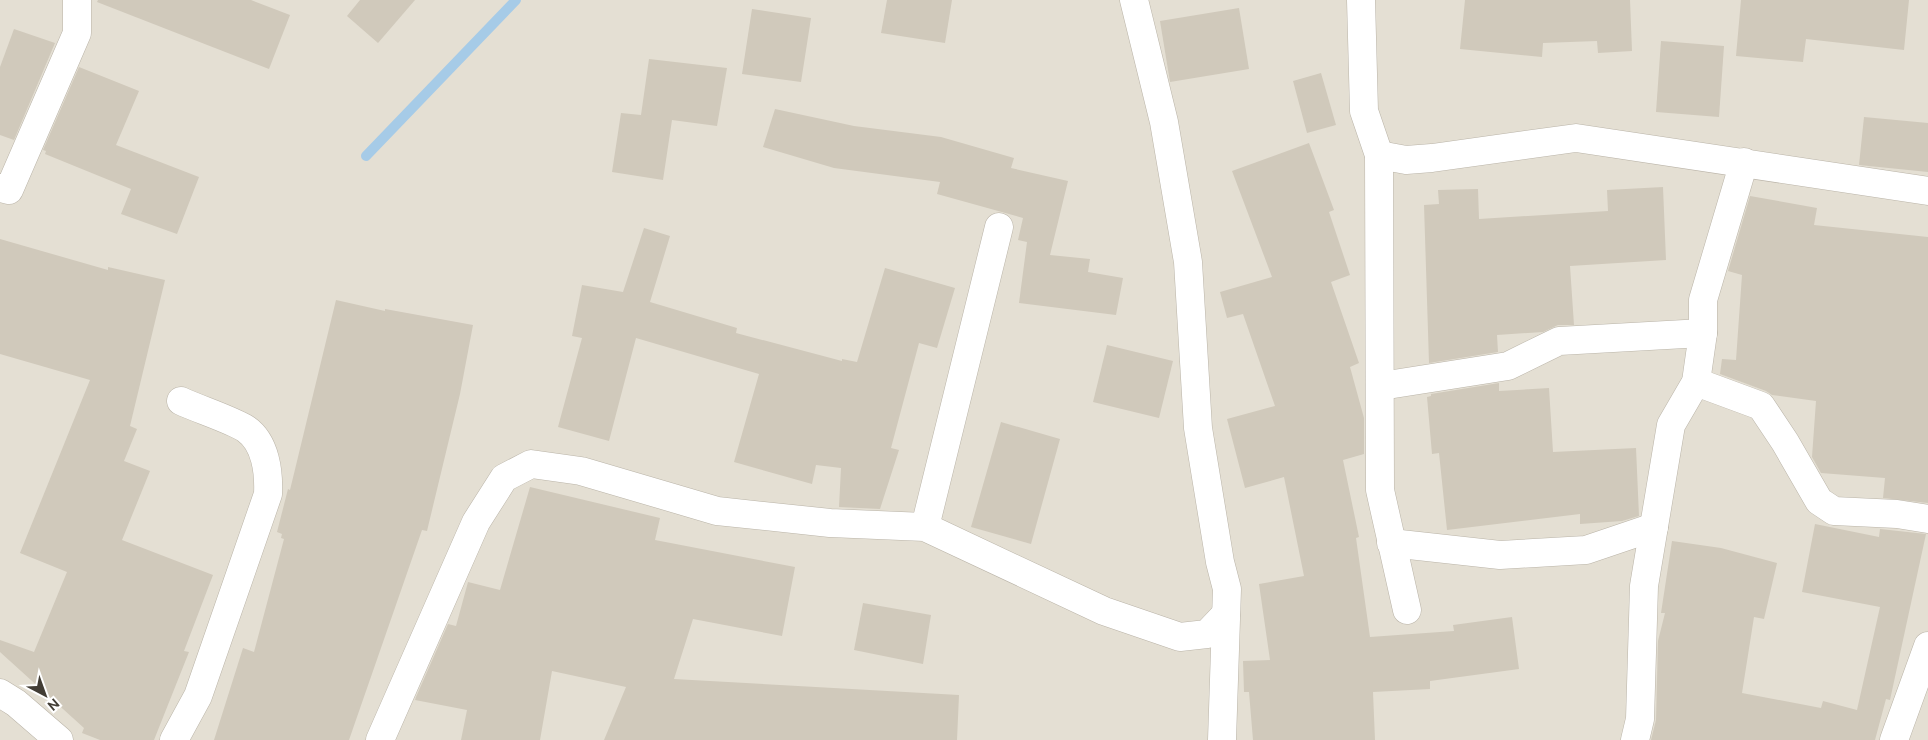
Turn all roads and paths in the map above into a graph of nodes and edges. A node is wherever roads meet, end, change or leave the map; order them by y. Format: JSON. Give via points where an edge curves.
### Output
{"nodes":[{"id":1,"x":77,"y":0,"type":"edge"},
{"id":2,"x":1134,"y":0,"type":"edge"},
{"id":3,"x":1361,"y":0,"type":"edge"},
{"id":4,"x":1379,"y":155,"type":"junction"},
{"id":5,"x":1744,"y":162,"type":"junction"},
{"id":6,"x":0,"y":188,"type":"edge"},
{"id":7,"x":1928,"y":191,"type":"edge"},
{"id":8,"x":999,"y":227,"type":"dead end"},
{"id":9,"x":1703,"y":333,"type":"junction"},
{"id":10,"x":1696,"y":382,"type":"junction"},
{"id":11,"x":1381,"y":386,"type":"junction"},
{"id":12,"x":181,"y":401,"type":"dead end"},
{"id":13,"x":1928,"y":519,"type":"edge"},
{"id":14,"x":925,"y":527,"type":"junction"},
{"id":15,"x":1654,"y":527,"type":"junction"},
{"id":16,"x":1391,"y":543,"type":"junction"},
{"id":17,"x":1407,"y":610,"type":"dead end"},
{"id":18,"x":1226,"y":614,"type":"junction"},
{"id":19,"x":1928,"y":646,"type":"edge"},
{"id":20,"x":0,"y":693,"type":"edge"},
{"id":21,"x":59,"y":740,"type":"edge"},
{"id":22,"x":174,"y":740,"type":"edge"},
{"id":23,"x":380,"y":740,"type":"edge"},
{"id":24,"x":1222,"y":740,"type":"edge"},
{"id":25,"x":1635,"y":740,"type":"edge"},
{"id":26,"x":1894,"y":740,"type":"edge"}],
"edges":[{"from":1,"to":6,"type":"street","via":[[77,33],[9,190]]},
{"from":2,"to":18,"type":"street","via":[[1164,122],[1188,262],[1198,428],[1227,589]]},
{"from":3,"to":4,"type":"street","via":[[1364,111]]},
{"from":4,"to":5,"type":"street","via":[[1406,160],[1432,158],[1576,138]]},
{"from":4,"to":11,"type":"street"},
{"from":5,"to":7,"type":"street"},
{"from":5,"to":9,"type":"street","via":[[1704,300]]},
{"from":8,"to":14,"type":"street"},
{"from":9,"to":10,"type":"street"},
{"from":9,"to":11,"type":"street","via":[[1559,341],[1508,366]]},
{"from":10,"to":13,"type":"street","via":[[1761,406],[1819,501],[1834,511]]},
{"from":10,"to":15,"type":"street","via":[[1671,425]]},
{"from":11,"to":16,"type":"street","via":[[1380,490]]},
{"from":12,"to":22,"type":"street","via":[[247,430],[259,446],[269,469],[268,494],[198,696]]},
{"from":14,"to":18,"type":"street","via":[[1104,611],[1180,637],[1207,634]]},
{"from":14,"to":23,"type":"street","via":[[830,523],[717,511],[581,472],[531,464],[504,478],[476,522]]},
{"from":15,"to":16,"type":"street","via":[[1586,550],[1510,555]]},
{"from":15,"to":25,"type":"street","via":[[1644,586],[1640,719]]},
{"from":16,"to":17,"type":"street"},
{"from":18,"to":24,"type":"street"},
{"from":19,"to":26,"type":"street"},
{"from":20,"to":21,"type":"street"}]}
